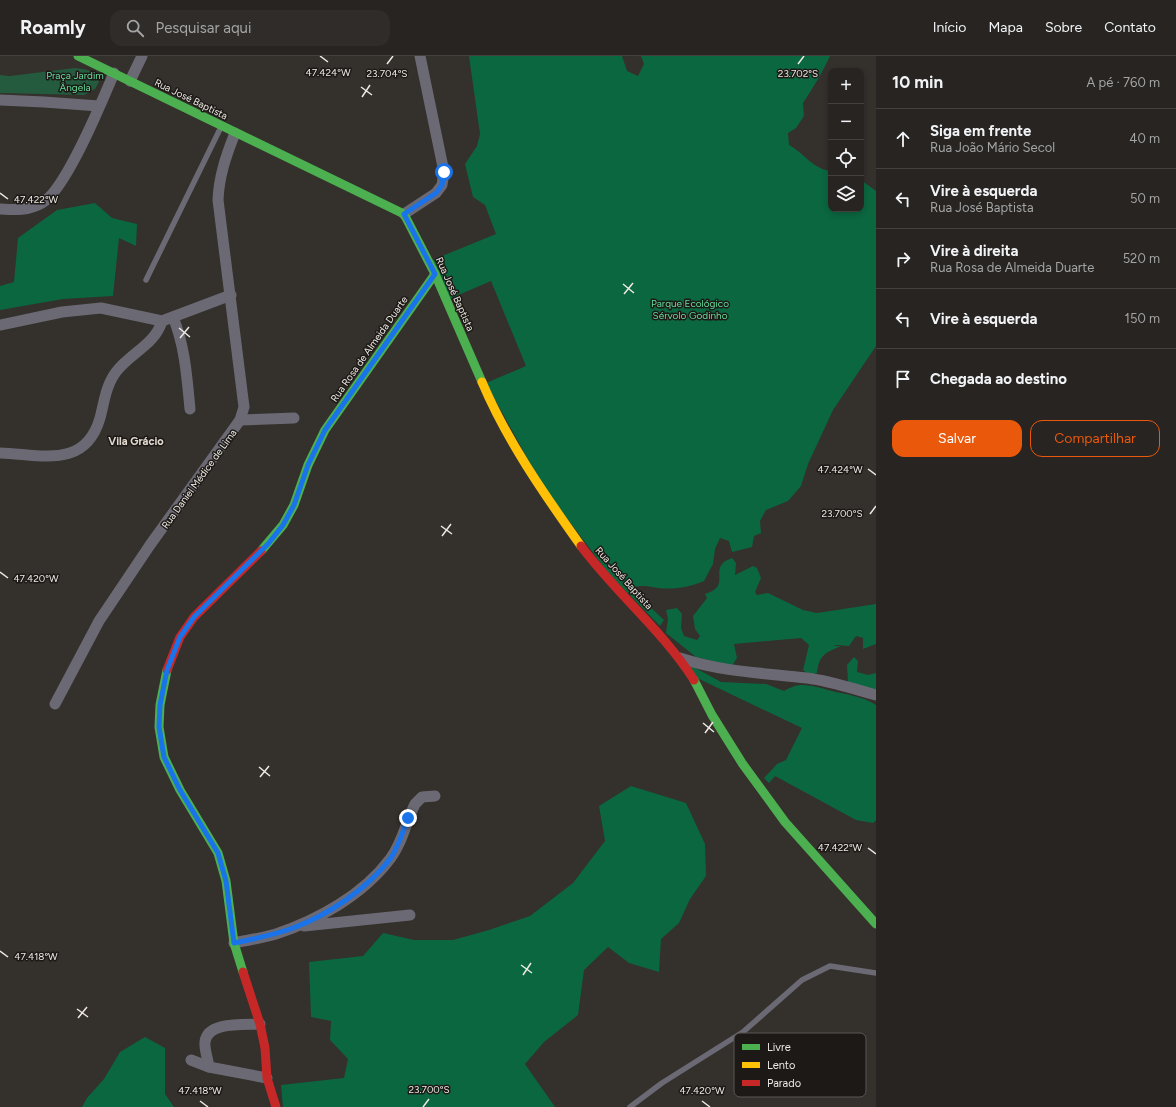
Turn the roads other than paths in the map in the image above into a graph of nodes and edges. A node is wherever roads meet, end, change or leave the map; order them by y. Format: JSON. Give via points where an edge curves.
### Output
{"nodes":[{"id":1,"x":78,"y":56,"type":"edge"},
{"id":2,"x":142,"y":56,"type":"edge"},
{"id":3,"x":420,"y":56,"type":"edge"},
{"id":4,"x":114,"y":73,"type":"junction"},
{"id":5,"x":130,"y":81,"type":"junction"},
{"id":6,"x":0,"y":100,"type":"edge"},
{"id":7,"x":99,"y":106,"type":"junction"},
{"id":8,"x":222,"y":126,"type":"junction"},
{"id":9,"x":235,"y":133,"type":"junction"},
{"id":10,"x":0,"y":209,"type":"edge"},
{"id":11,"x":404,"y":214,"type":"junction"},
{"id":12,"x":435,"y":274,"type":"junction"},
{"id":13,"x":146,"y":280,"type":"dead end"},
{"id":14,"x":231,"y":295,"type":"junction"},
{"id":15,"x":168,"y":319,"type":"junction"},
{"id":16,"x":1,"y":326,"type":"edge"},
{"id":17,"x":190,"y":409,"type":"dead end"},
{"id":18,"x":294,"y":418,"type":"dead end"},
{"id":19,"x":240,"y":420,"type":"junction"},
{"id":20,"x":0,"y":453,"type":"edge"},
{"id":21,"x":680,"y":658,"type":"junction"},
{"id":22,"x":876,"y":695,"type":"edge"},
{"id":23,"x":55,"y":704,"type":"dead end"},
{"id":24,"x":435,"y":796,"type":"dead end"},
{"id":25,"x":410,"y":914,"type":"dead end"},
{"id":26,"x":876,"y":924,"type":"edge"},
{"id":27,"x":295,"y":927,"type":"junction"},
{"id":28,"x":234,"y":943,"type":"junction"},
{"id":29,"x":876,"y":973,"type":"edge"},
{"id":30,"x":260,"y":1024,"type":"junction"},
{"id":31,"x":741,"y":1033,"type":"edge"},
{"id":32,"x":734,"y":1038,"type":"edge"},
{"id":33,"x":191,"y":1060,"type":"dead end"},
{"id":34,"x":209,"y":1067,"type":"junction"},
{"id":35,"x":267,"y":1078,"type":"junction"},
{"id":36,"x":276,"y":1107,"type":"edge"},
{"id":37,"x":630,"y":1107,"type":"edge"}],
"edges":[{"from":1,"to":4,"type":"street","name":"Rua José Baptista"},
{"from":2,"to":5,"type":"street"},
{"from":3,"to":11,"type":"street","via":[[444,172],[442,185],[436,193]]},
{"from":4,"to":5,"type":"street","name":"Rua José Baptista"},
{"from":4,"to":7,"type":"street"},
{"from":5,"to":8,"type":"street","name":"Rua José Baptista"},
{"from":6,"to":7,"type":"street"},
{"from":7,"to":10,"type":"street","via":[[76,155],[55,190],[42,203],[22,210]]},
{"from":8,"to":9,"type":"street","name":"Rua José Baptista"},
{"from":8,"to":13,"type":"lane"},
{"from":9,"to":11,"type":"street","name":"Rua José Baptista"},
{"from":9,"to":14,"type":"street","name":"Rua Daniel Médice de Lima","via":[[220,175],[218,200]]},
{"from":11,"to":12,"type":"street","name":"Rua José Baptista"},
{"from":12,"to":21,"type":"street","name":"Rua José Baptista","via":[[497,418],[550,504],[592,562]]},
{"from":12,"to":28,"type":"street","name":"Rua Rosa de Almeida Duarte","via":[[325,430],[283,525],[268,544],[194,617],[180,637],[167,670],[160,705],[159,727],[164,757],[180,790],[218,853],[226,881]]},
{"from":14,"to":15,"type":"street"},
{"from":14,"to":19,"type":"street","name":"Rua Daniel Médice de Lima","via":[[244,407]]},
{"from":15,"to":16,"type":"street","via":[[100,308],[62,312]]},
{"from":15,"to":17,"type":"street","via":[[179,332]]},
{"from":15,"to":20,"type":"street","via":[[155,336],[116,372],[109,384],[97,427],[91,439],[83,446],[65,456]]},
{"from":18,"to":19,"type":"street"},
{"from":19,"to":23,"type":"street","name":"Rua Daniel Médice de Lima","via":[[99,621]]},
{"from":21,"to":22,"type":"street","via":[[726,670],[809,678]]},
{"from":21,"to":26,"type":"street","name":"Rua José Baptista","via":[[742,763],[785,822]]},
{"from":24,"to":27,"type":"street","via":[[422,797],[415,804],[390,859],[371,880],[334,907]]},
{"from":25,"to":27,"type":"street"},
{"from":27,"to":28,"type":"street"},
{"from":28,"to":30,"type":"street","name":"Rua Rosa de Almeida Duarte"},
{"from":29,"to":31,"type":"lane","via":[[830,966],[802,980]]},
{"from":30,"to":34,"type":"street","via":[[216,1027],[209,1032],[205,1042]]},
{"from":30,"to":35,"type":"street","name":"Rua Rosa de Almeida Duarte"},
{"from":32,"to":37,"type":"lane","via":[[662,1083]]},
{"from":33,"to":34,"type":"street"},
{"from":34,"to":35,"type":"street"},
{"from":35,"to":36,"type":"street","name":"Rua Rosa de Almeida Duarte"}]}
